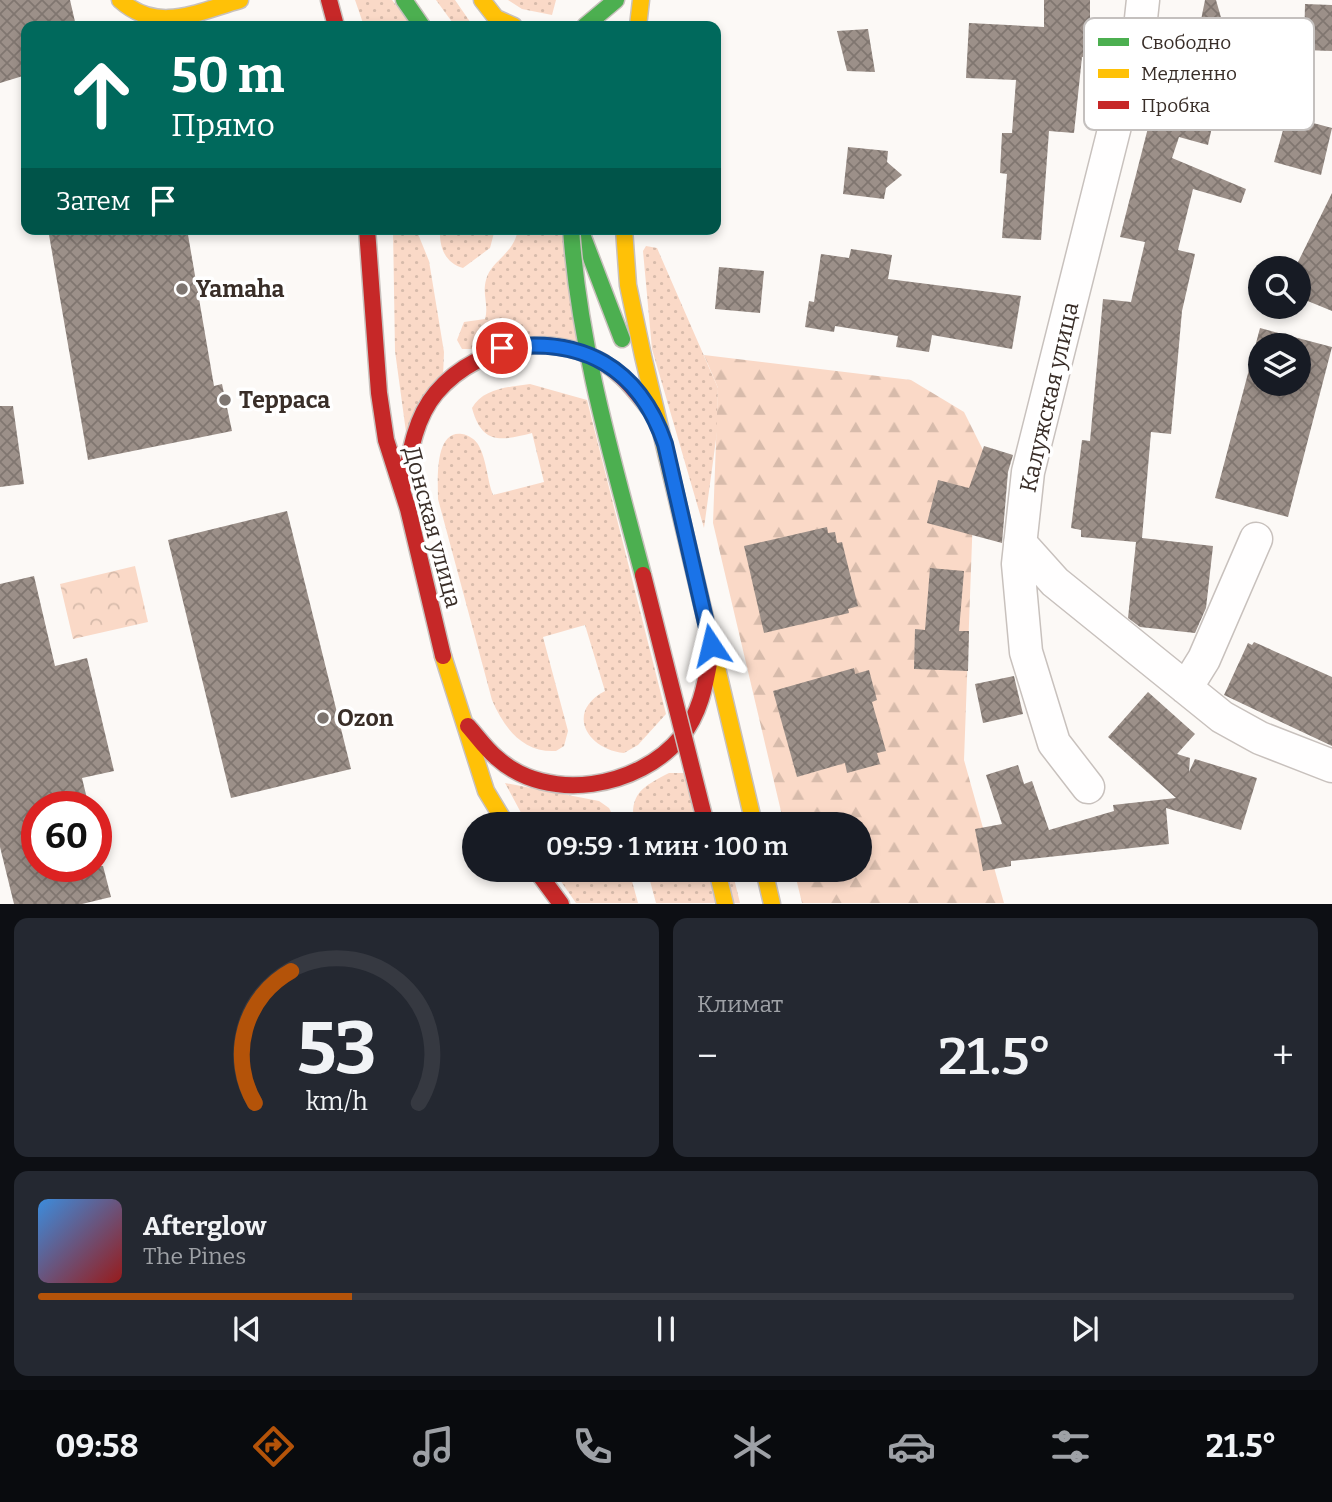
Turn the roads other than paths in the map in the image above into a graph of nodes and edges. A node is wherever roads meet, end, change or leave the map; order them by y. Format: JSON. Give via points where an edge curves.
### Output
{"nodes":[{"id":1,"x":120,"y":0,"type":"edge"},
{"id":2,"x":240,"y":0,"type":"edge"},
{"id":3,"x":329,"y":0,"type":"edge"},
{"id":4,"x":404,"y":0,"type":"edge"},
{"id":5,"x":482,"y":0,"type":"edge"},
{"id":6,"x":616,"y":0,"type":"edge"},
{"id":7,"x":641,"y":0,"type":"edge"},
{"id":8,"x":1143,"y":0,"type":"edge"},
{"id":9,"x":1141,"y":18,"type":"edge"},
{"id":10,"x":335,"y":21,"type":"edge"},
{"id":11,"x":419,"y":21,"type":"edge"},
{"id":12,"x":503,"y":21,"type":"edge"},
{"id":13,"x":580,"y":21,"type":"edge"},
{"id":14,"x":639,"y":21,"type":"edge"},
{"id":15,"x":1114,"y":130,"type":"edge"},
{"id":16,"x":367,"y":235,"type":"edge"},
{"id":17,"x":571,"y":235,"type":"edge"},
{"id":18,"x":582,"y":235,"type":"edge"},
{"id":19,"x":624,"y":235,"type":"edge"},
{"id":20,"x":665,"y":444,"type":"junction"},
{"id":21,"x":408,"y":509,"type":"junction"},
{"id":22,"x":1256,"y":540,"type":"dead end"},
{"id":23,"x":1020,"y":543,"type":"junction"},
{"id":24,"x":707,"y":621,"type":"junction"},
{"id":25,"x":451,"y":688,"type":"junction"},
{"id":26,"x":1186,"y":688,"type":"junction"},
{"id":27,"x":1332,"y":766,"type":"edge"},
{"id":28,"x":1088,"y":787,"type":"dead end"},
{"id":29,"x":499,"y":812,"type":"edge"},
{"id":30,"x":703,"y":812,"type":"edge"},
{"id":31,"x":751,"y":812,"type":"edge"},
{"id":32,"x":545,"y":882,"type":"edge"},
{"id":33,"x":720,"y":882,"type":"edge"},
{"id":34,"x":767,"y":882,"type":"edge"},
{"id":35,"x":561,"y":904,"type":"edge"},
{"id":36,"x":725,"y":904,"type":"edge"},
{"id":37,"x":772,"y":904,"type":"edge"}],
"edges":[{"from":1,"to":2,"type":"main road","via":[[147,18]]},
{"from":3,"to":10,"type":"main road"},
{"from":4,"to":11,"type":"main road"},
{"from":5,"to":12,"type":"main road"},
{"from":6,"to":13,"type":"main road"},
{"from":7,"to":14,"type":"main road"},
{"from":8,"to":9,"type":"street","name":"Калужская улица"},
{"from":15,"to":23,"type":"street","name":"Калужская улица","via":[[1028,472]]},
{"from":16,"to":21,"type":"main road","name":"Донская улица","via":[[379,393],[386,440]]},
{"from":17,"to":30,"type":"main road","bridge":true,"via":[[575,286],[595,388]]},
{"from":18,"to":20,"type":"main road"},
{"from":19,"to":20,"type":"main road","via":[[628,285]]},
{"from":20,"to":21,"type":"main road","via":[[642,396],[603,362],[554,345],[502,348],[456,371],[422,410],[405,459]]},
{"from":20,"to":24,"type":"main road"},
{"from":21,"to":25,"type":"main road","name":"Донская улица"},
{"from":22,"to":26,"type":"street","via":[[1204,659]]},
{"from":23,"to":26,"type":"street","via":[[1055,582]]},
{"from":23,"to":28,"type":"street","name":"Калужская улица","via":[[1026,652],[1054,743]]},
{"from":24,"to":25,"type":"main road","via":[[710,671],[694,720],[660,759],[613,782],[561,785],[513,768],[474,734]]},
{"from":24,"to":31,"type":"main road"},
{"from":25,"to":29,"type":"main road","name":"Донская улица","via":[[482,781]]},
{"from":26,"to":27,"type":"street","via":[[1222,717]]},
{"from":32,"to":35,"type":"main road"},
{"from":33,"to":36,"type":"main road"},
{"from":34,"to":37,"type":"main road"}]}
